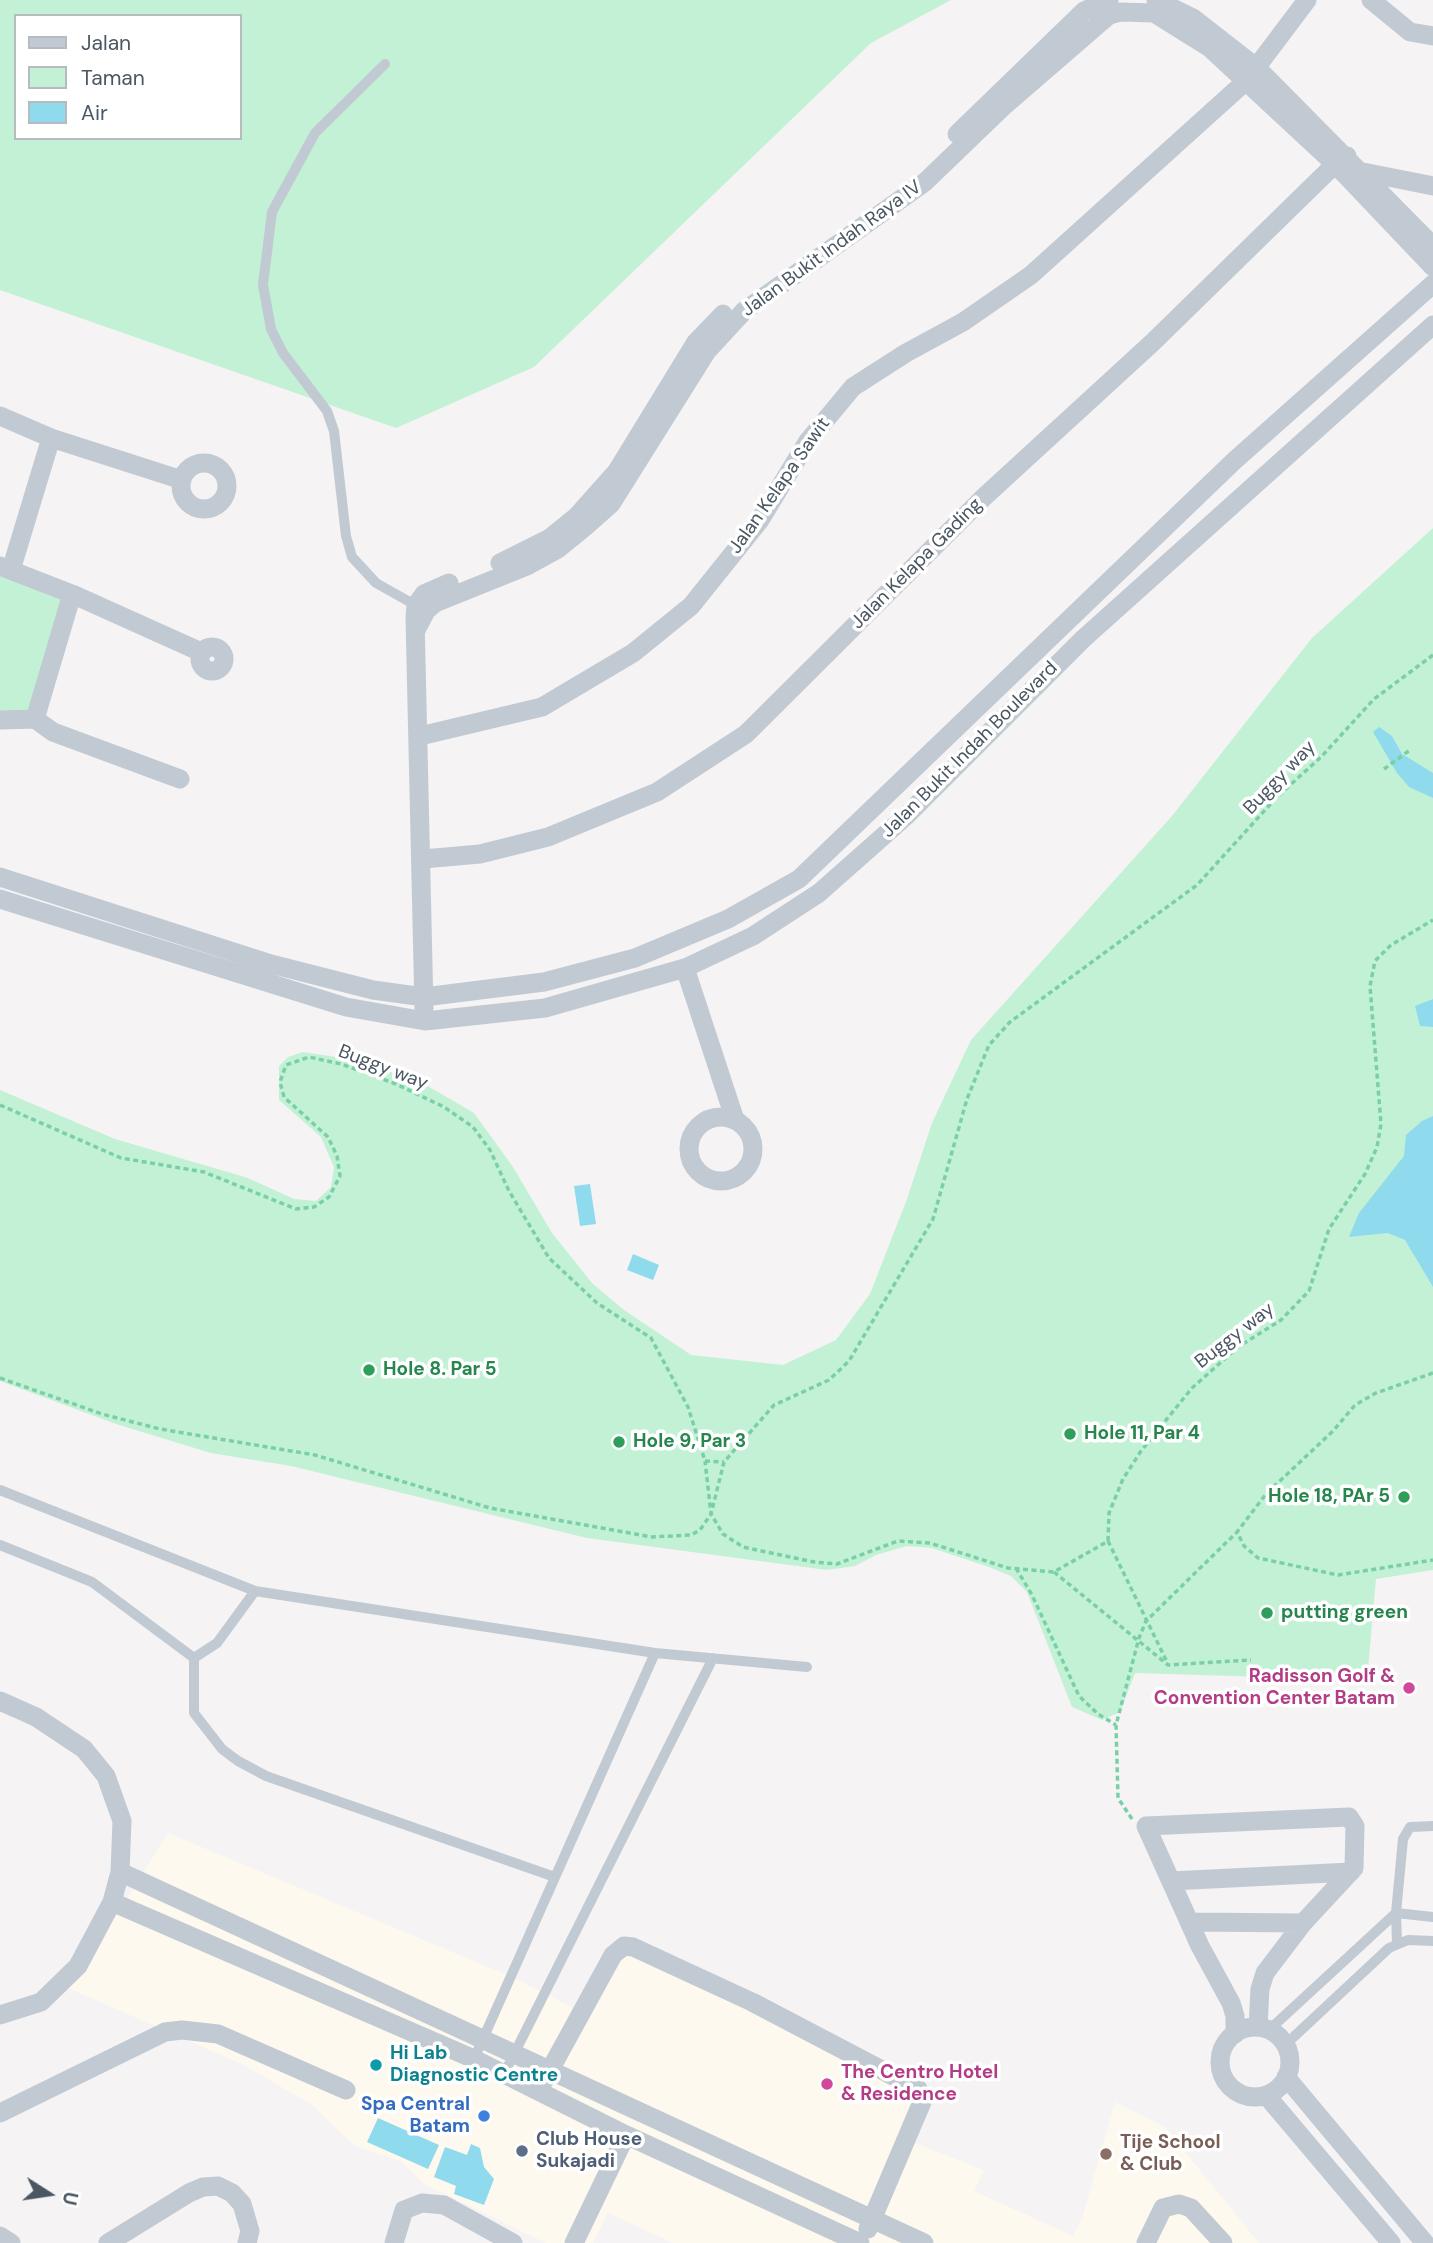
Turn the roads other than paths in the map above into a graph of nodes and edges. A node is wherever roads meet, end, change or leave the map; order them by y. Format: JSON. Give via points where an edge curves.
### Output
{"nodes":[{"id":1,"x":1109,"y":0,"type":"edge"},
{"id":2,"x":1156,"y":0,"type":"edge"},
{"id":3,"x":1307,"y":0,"type":"edge"},
{"id":4,"x":1371,"y":0,"type":"edge"},
{"id":5,"x":1433,"y":36,"type":"edge"},
{"id":6,"x":385,"y":64,"type":"dead end"},
{"id":7,"x":1252,"y":74,"type":"junction"},
{"id":8,"x":1342,"y":161,"type":"junction"},
{"id":9,"x":1363,"y":172,"type":"junction"},
{"id":10,"x":1433,"y":186,"type":"edge"},
{"id":11,"x":1433,"y":246,"type":"edge"},
{"id":12,"x":1433,"y":267,"type":"edge"},
{"id":13,"x":1433,"y":284,"type":"edge"},
{"id":14,"x":1433,"y":325,"type":"edge"},
{"id":15,"x":0,"y":416,"type":"edge"},
{"id":16,"x":51,"y":438,"type":"junction"},
{"id":17,"x":182,"y":480,"type":"dead end"},
{"id":18,"x":6,"y":568,"type":"edge"},
{"id":19,"x":72,"y":594,"type":"junction"},
{"id":20,"x":421,"y":608,"type":"junction"},
{"id":21,"x":1070,"y":621,"type":"junction"},
{"id":22,"x":1083,"y":639,"type":"junction"},
{"id":23,"x":201,"y":652,"type":"dead end"},
{"id":24,"x":35,"y":719,"type":"junction"},
{"id":25,"x":0,"y":720,"type":"edge"},
{"id":26,"x":420,"y":736,"type":"junction"},
{"id":27,"x":180,"y":779,"type":"dead end"},
{"id":28,"x":423,"y":859,"type":"junction"},
{"id":29,"x":0,"y":877,"type":"edge"},
{"id":30,"x":0,"y":899,"type":"edge"},
{"id":31,"x":685,"y":968,"type":"junction"},
{"id":32,"x":424,"y":997,"type":"junction"},
{"id":33,"x":425,"y":1021,"type":"junction"},
{"id":34,"x":734,"y":1120,"type":"dead end"},
{"id":35,"x":0,"y":1490,"type":"edge"},
{"id":36,"x":0,"y":1545,"type":"edge"},
{"id":37,"x":255,"y":1591,"type":"junction"},
{"id":38,"x":655,"y":1653,"type":"junction"},
{"id":39,"x":194,"y":1658,"type":"junction"},
{"id":40,"x":713,"y":1658,"type":"junction"},
{"id":41,"x":807,"y":1667,"type":"dead end"},
{"id":42,"x":0,"y":1701,"type":"edge"},
{"id":43,"x":1433,"y":1826,"type":"edge"},
{"id":44,"x":120,"y":1872,"type":"junction"},
{"id":45,"x":1351,"y":1872,"type":"junction"},
{"id":46,"x":552,"y":1876,"type":"junction"},
{"id":47,"x":1171,"y":1881,"type":"junction"},
{"id":48,"x":112,"y":1902,"type":"junction"},
{"id":49,"x":1396,"y":1913,"type":"junction"},
{"id":50,"x":1433,"y":1917,"type":"edge"},
{"id":51,"x":1191,"y":1922,"type":"junction"},
{"id":52,"x":1303,"y":1923,"type":"junction"},
{"id":53,"x":1433,"y":1941,"type":"edge"},
{"id":54,"x":1397,"y":1943,"type":"junction"},
{"id":55,"x":0,"y":2015,"type":"edge"},
{"id":56,"x":1264,"y":2029,"type":"junction"},
{"id":57,"x":1235,"y":2034,"type":"junction"},
{"id":58,"x":481,"y":2040,"type":"junction"},
{"id":59,"x":1285,"y":2045,"type":"junction"},
{"id":60,"x":513,"y":2054,"type":"junction"},
{"id":61,"x":474,"y":2059,"type":"junction"},
{"id":62,"x":550,"y":2071,"type":"junction"},
{"id":63,"x":504,"y":2074,"type":"junction"},
{"id":64,"x":1286,"y":2077,"type":"junction"},
{"id":65,"x":346,"y":2090,"type":"dead end"},
{"id":66,"x":41,"y":2092,"type":"junction"},
{"id":67,"x":537,"y":2092,"type":"junction"},
{"id":68,"x":1266,"y":2095,"type":"junction"},
{"id":69,"x":0,"y":2096,"type":"edge"},
{"id":70,"x":0,"y":2113,"type":"edge"},
{"id":71,"x":626,"y":2135,"type":"junction"},
{"id":72,"x":873,"y":2219,"type":"junction"},
{"id":73,"x":0,"y":2236,"type":"edge"},
{"id":74,"x":1433,"y":2236,"type":"edge"},
{"id":75,"x":10,"y":2243,"type":"edge"},
{"id":76,"x":108,"y":2243,"type":"edge"},
{"id":77,"x":247,"y":2243,"type":"edge"},
{"id":78,"x":394,"y":2243,"type":"edge"},
{"id":79,"x":513,"y":2243,"type":"edge"},
{"id":80,"x":574,"y":2243,"type":"edge"},
{"id":81,"x":861,"y":2243,"type":"edge"},
{"id":82,"x":923,"y":2243,"type":"edge"},
{"id":83,"x":1146,"y":2243,"type":"edge"},
{"id":84,"x":1223,"y":2243,"type":"edge"},
{"id":85,"x":1391,"y":2243,"type":"edge"},
{"id":86,"x":1425,"y":2243,"type":"edge"}],
"edges":[{"from":1,"to":20,"type":"street","name":"Jalan Bukit Indah Raya IV","via":[[1084,11],[919,172],[733,303],[696,342],[617,471],[576,517],[521,554],[424,594]]},
{"from":2,"to":7,"type":"street","name":"Jalan Bukit Indah Raya IV","via":[[1193,18]]},
{"from":3,"to":7,"type":"street","name":"Jalan Kelapa Sawit"},
{"from":4,"to":5,"type":"street","via":[[1410,32]]},
{"from":6,"to":20,"type":"lane","via":[[315,133],[272,212],[263,285],[271,329],[283,353],[327,411],[334,431],[352,556],[376,583]]},
{"from":7,"to":8,"type":"street","name":"Jalan Bukit Indah Raya IV"},
{"from":7,"to":20,"type":"street","name":"Jalan Bukit Indah Raya IV","via":[[1154,13],[1109,15],[925,182],[744,311],[707,351],[611,504],[585,527],[527,566]]},
{"from":7,"to":26,"type":"street","name":"Jalan Kelapa Sawit","via":[[1031,275],[963,322],[853,387],[808,441],[760,520],[691,606],[633,653],[542,707]]},
{"from":8,"to":9,"type":"street","name":"Jalan Bukit Indah Raya IV"},
{"from":8,"to":12,"type":"street","name":"Jalan Bukit Indah Raya IV"},
{"from":8,"to":28,"type":"street","name":"Jalan Kelapa Gading","via":[[984,497],[746,734],[657,792],[548,836],[480,854]]},
{"from":9,"to":10,"type":"street"},
{"from":9,"to":11,"type":"street","name":"Jalan Bukit Indah Raya IV"},
{"from":13,"to":21,"type":"street","via":[[1234,461]]},
{"from":14,"to":22,"type":"street","name":"Jalan Bukit Indah Boulevard"},
{"from":15,"to":16,"type":"street"},
{"from":16,"to":17,"type":"street"},
{"from":16,"to":18,"type":"street"},
{"from":18,"to":19,"type":"street"},
{"from":19,"to":23,"type":"street"},
{"from":19,"to":24,"type":"street"},
{"from":20,"to":26,"type":"street","name":"Jalan Bukit Indah Raya IV","via":[[416,631]]},
{"from":21,"to":22,"type":"street"},
{"from":21,"to":32,"type":"street","via":[[799,879],[728,919],[635,958],[544,982]]},
{"from":22,"to":31,"type":"street","name":"Jalan Bukit Indah Boulevard","via":[[906,816],[818,893],[753,936]]},
{"from":24,"to":25,"type":"street"},
{"from":24,"to":27,"type":"street","via":[[53,732]]},
{"from":26,"to":28,"type":"street"},
{"from":28,"to":32,"type":"street"},
{"from":29,"to":32,"type":"street","via":[[271,964],[373,990]]},
{"from":30,"to":33,"type":"street","name":"Jalan Bukit Indah Boulevard","via":[[346,1007]]},
{"from":31,"to":33,"type":"street","name":"Jalan Bukit Indah Boulevard","via":[[545,1008]]},
{"from":31,"to":34,"type":"street"},
{"from":32,"to":33,"type":"street"},
{"from":35,"to":37,"type":"lane"},
{"from":36,"to":39,"type":"lane","via":[[92,1582]]},
{"from":37,"to":38,"type":"lane"},
{"from":37,"to":39,"type":"lane","via":[[217,1643]]},
{"from":38,"to":40,"type":"lane"},
{"from":38,"to":46,"type":"lane"},
{"from":39,"to":46,"type":"lane","via":[[194,1713],[222,1749],[238,1761],[266,1776]]},
{"from":40,"to":41,"type":"lane"},
{"from":40,"to":60,"type":"lane"},
{"from":42,"to":44,"type":"street","via":[[62,1733],[84,1749],[106,1776],[122,1821]]},
{"from":43,"to":49,"type":"lane","via":[[1418,1824],[1406,1831]]},
{"from":44,"to":48,"type":"street"},
{"from":44,"to":58,"type":"street"},
{"from":45,"to":47,"type":"street"},
{"from":45,"to":47,"type":"street","via":[[1356,1863],[1355,1826],[1349,1817],[1146,1826]]},
{"from":45,"to":52,"type":"street"},
{"from":46,"to":58,"type":"lane"},
{"from":47,"to":51,"type":"street"},
{"from":48,"to":55,"type":"street","via":[[78,1966],[41,2001]]},
{"from":48,"to":61,"type":"street"},
{"from":49,"to":50,"type":"lane"},
{"from":49,"to":54,"type":"lane"},
{"from":49,"to":56,"type":"lane"},
{"from":51,"to":52,"type":"street"},
{"from":51,"to":57,"type":"street","via":[[1231,2003]]},
{"from":52,"to":56,"type":"street","via":[[1265,1973],[1259,1997]]},
{"from":53,"to":54,"type":"lane"},
{"from":54,"to":59,"type":"lane"},
{"from":56,"to":57,"type":"street"},
{"from":56,"to":59,"type":"street"},
{"from":57,"to":68,"type":"street","via":[[1222,2051],[1222,2073],[1235,2091]]},
{"from":58,"to":60,"type":"street"},
{"from":58,"to":61,"type":"lane"},
{"from":59,"to":64,"type":"street","via":[[1289,2055]]},
{"from":60,"to":62,"type":"street"},
{"from":60,"to":63,"type":"lane"},
{"from":61,"to":63,"type":"street"},
{"from":62,"to":67,"type":"street"},
{"from":62,"to":72,"type":"street"},
{"from":62,"to":72,"type":"street","via":[[613,1955],[624,1946],[633,1947],[752,2002],[918,2089],[922,2102]]},
{"from":63,"to":67,"type":"street"},
{"from":64,"to":68,"type":"street"},
{"from":64,"to":86,"type":"street"},
{"from":65,"to":66,"type":"street","via":[[218,2034],[183,2030],[165,2032]]},
{"from":66,"to":69,"type":"street"},
{"from":66,"to":70,"type":"street"},
{"from":67,"to":71,"type":"street"},
{"from":68,"to":85,"type":"street"},
{"from":71,"to":80,"type":"street"},
{"from":71,"to":81,"type":"street"},
{"from":72,"to":81,"type":"street"},
{"from":72,"to":82,"type":"street"},
{"from":73,"to":75,"type":"street"},
{"from":74,"to":86,"type":"street"},
{"from":76,"to":77,"type":"street","via":[[189,2193],[218,2186],[242,2204],[250,2231]]},
{"from":78,"to":79,"type":"street","via":[[404,2210],[422,2203],[444,2205]]},
{"from":83,"to":84,"type":"street","via":[[1163,2208],[1180,2204],[1191,2208]]}]}
